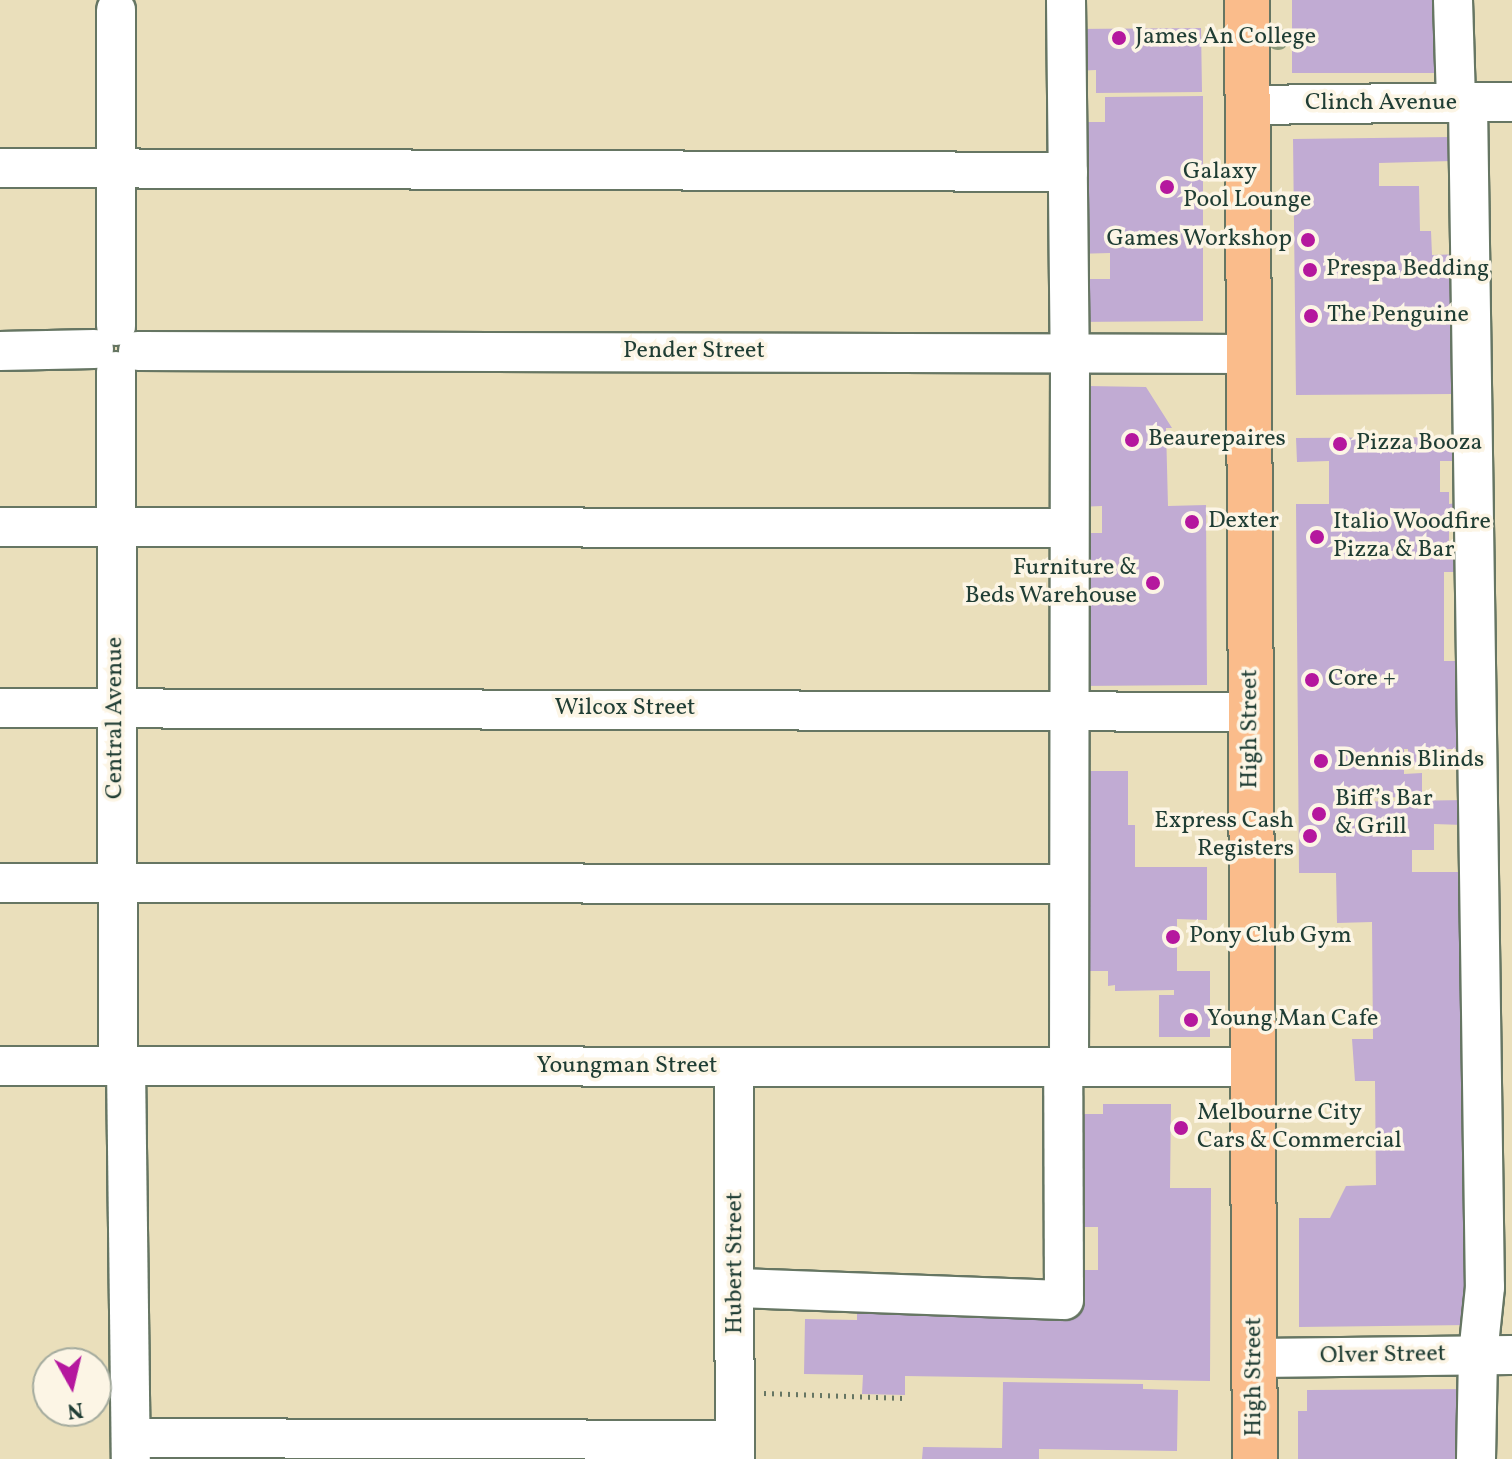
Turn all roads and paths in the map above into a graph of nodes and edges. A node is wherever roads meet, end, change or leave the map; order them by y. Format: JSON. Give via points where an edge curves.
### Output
{"nodes":[{"id":1,"x":1066,"y":0,"type":"edge"},
{"id":2,"x":1247,"y":0,"type":"edge"},
{"id":3,"x":1453,"y":0,"type":"edge"},
{"id":4,"x":115,"y":3,"type":"edge"},
{"id":5,"x":1512,"y":102,"type":"edge"},
{"id":6,"x":1462,"y":104,"type":"junction"},
{"id":7,"x":1249,"y":105,"type":"junction"},
{"id":8,"x":0,"y":168,"type":"edge"},
{"id":9,"x":115,"y":168,"type":"junction"},
{"id":10,"x":1068,"y":172,"type":"junction"},
{"id":11,"x":116,"y":349,"type":"junction"},
{"id":12,"x":0,"y":351,"type":"edge"},
{"id":13,"x":1070,"y":354,"type":"junction"},
{"id":14,"x":1249,"y":354,"type":"junction"},
{"id":15,"x":0,"y":527,"type":"edge"},
{"id":16,"x":1069,"y":528,"type":"junction"},
{"id":17,"x":116,"y":529,"type":"junction"},
{"id":18,"x":0,"y":708,"type":"edge"},
{"id":19,"x":116,"y":708,"type":"junction"},
{"id":20,"x":1067,"y":711,"type":"junction"},
{"id":21,"x":1251,"y":712,"type":"junction"},
{"id":22,"x":0,"y":883,"type":"edge"},
{"id":23,"x":115,"y":884,"type":"junction"},
{"id":24,"x":1068,"y":884,"type":"junction"},
{"id":25,"x":122,"y":1065,"type":"junction"},
{"id":26,"x":0,"y":1066,"type":"edge"},
{"id":27,"x":1066,"y":1066,"type":"junction"},
{"id":28,"x":734,"y":1067,"type":"junction"},
{"id":29,"x":1253,"y":1067,"type":"junction"},
{"id":30,"x":737,"y":1288,"type":"junction"},
{"id":31,"x":1495,"y":1355,"type":"edge"},
{"id":32,"x":1255,"y":1358,"type":"junction"},
{"id":33,"x":735,"y":1393,"type":"junction"},
{"id":34,"x":904,"y":1398,"type":"dead end"},
{"id":35,"x":131,"y":1448,"type":"edge"},
{"id":36,"x":735,"y":1450,"type":"edge"},
{"id":37,"x":1255,"y":1459,"type":"edge"},
{"id":38,"x":1476,"y":1459,"type":"edge"}],
"edges":[{"from":1,"to":10,"type":"street"},
{"from":2,"to":7,"type":"main road","name":"High Street"},
{"from":3,"to":6,"type":"street"},
{"from":4,"to":9,"type":"street","name":"Central Avenue"},
{"from":5,"to":6,"type":"street","name":"Clinch Avenue"},
{"from":6,"to":7,"type":"street","name":"Clinch Avenue"},
{"from":6,"to":31,"type":"street","via":[[1485,1287]]},
{"from":7,"to":14,"type":"main road","name":"High Street"},
{"from":8,"to":9,"type":"street"},
{"from":9,"to":10,"type":"street"},
{"from":9,"to":11,"type":"street","name":"Central Avenue"},
{"from":10,"to":13,"type":"street"},
{"from":11,"to":12,"type":"street","name":"Pender Street"},
{"from":11,"to":13,"type":"street","name":"Pender Street"},
{"from":11,"to":17,"type":"street","name":"Central Avenue"},
{"from":13,"to":14,"type":"street","name":"Pender Street"},
{"from":13,"to":16,"type":"street"},
{"from":14,"to":21,"type":"main road","name":"High Street"},
{"from":15,"to":17,"type":"street"},
{"from":16,"to":17,"type":"street"},
{"from":16,"to":20,"type":"street"},
{"from":17,"to":19,"type":"street","name":"Central Avenue"},
{"from":18,"to":19,"type":"street","name":"Wilcox Street"},
{"from":19,"to":20,"type":"street","name":"Wilcox Street"},
{"from":19,"to":23,"type":"street","name":"Central Avenue"},
{"from":20,"to":21,"type":"street","name":"Wilcox Street"},
{"from":20,"to":24,"type":"street"},
{"from":21,"to":29,"type":"main road","name":"High Street"},
{"from":22,"to":23,"type":"street"},
{"from":23,"to":24,"type":"street"},
{"from":23,"to":25,"type":"street","name":"Central Avenue"},
{"from":24,"to":27,"type":"street"},
{"from":25,"to":26,"type":"street","name":"Youngman Street"},
{"from":25,"to":28,"type":"street","name":"Youngman Street"},
{"from":25,"to":35,"type":"street","name":"Central Avenue"},
{"from":27,"to":28,"type":"street","name":"Youngman Street"},
{"from":27,"to":29,"type":"street","name":"Youngman Street"},
{"from":27,"to":30,"type":"street","via":[[1064,1300]]},
{"from":28,"to":30,"type":"street","name":"Hubert Street"},
{"from":29,"to":32,"type":"main road","name":"High Street"},
{"from":30,"to":33,"type":"street","name":"Hubert Street"},
{"from":31,"to":32,"type":"street","name":"Olver Street"},
{"from":31,"to":38,"type":"street"},
{"from":32,"to":37,"type":"main road","name":"High Street"},
{"from":33,"to":34,"type":"path"},
{"from":33,"to":36,"type":"street","name":"Hubert Street"},
{"from":35,"to":36,"type":"street"}]}
